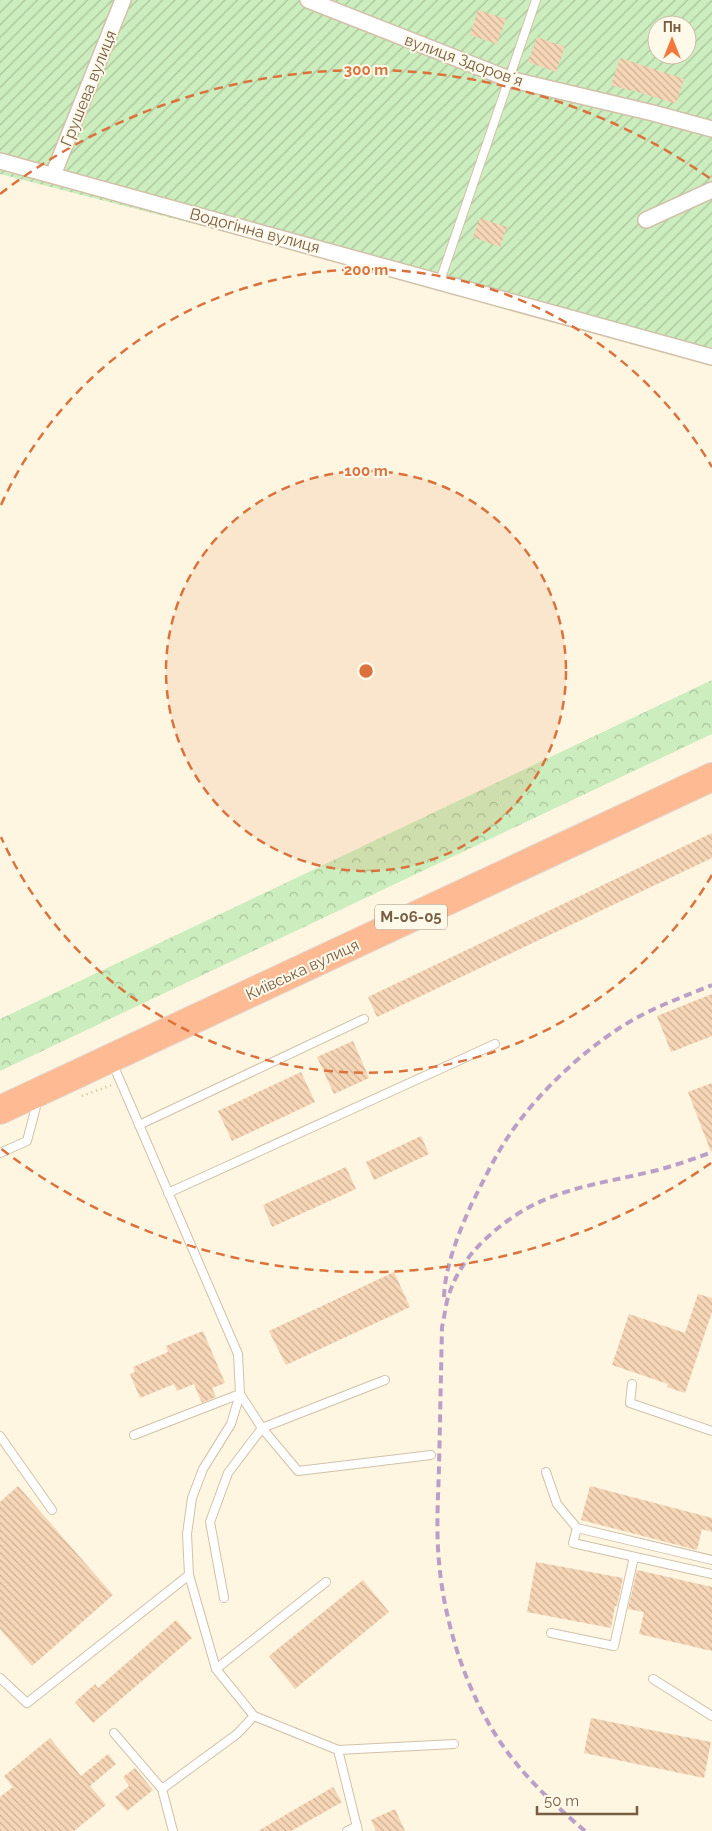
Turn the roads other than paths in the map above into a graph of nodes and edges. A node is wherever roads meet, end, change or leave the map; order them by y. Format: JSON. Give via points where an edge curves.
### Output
{"nodes":[{"id":1,"x":123,"y":0,"type":"edge"},
{"id":2,"x":308,"y":0,"type":"edge"},
{"id":3,"x":536,"y":0,"type":"edge"},
{"id":4,"x":509,"y":79,"type":"junction"},
{"id":5,"x":712,"y":129,"type":"edge"},
{"id":6,"x":0,"y":161,"type":"edge"},
{"id":7,"x":54,"y":175,"type":"junction"},
{"id":8,"x":712,"y":190,"type":"edge"},
{"id":9,"x":646,"y":220,"type":"dead end"},
{"id":10,"x":440,"y":281,"type":"junction"},
{"id":11,"x":712,"y":357,"type":"edge"},
{"id":12,"x":712,"y":777,"type":"edge"},
{"id":13,"x":364,"y":1019,"type":"dead end"},
{"id":14,"x":496,"y":1044,"type":"dead end"},
{"id":15,"x":115,"y":1070,"type":"junction"},
{"id":16,"x":40,"y":1091,"type":"junction"},
{"id":17,"x":0,"y":1110,"type":"edge"},
{"id":18,"x":139,"y":1125,"type":"junction"},
{"id":19,"x":0,"y":1153,"type":"edge"},
{"id":20,"x":168,"y":1193,"type":"junction"},
{"id":21,"x":384,"y":1380,"type":"dead end"},
{"id":22,"x":632,"y":1384,"type":"dead end"},
{"id":23,"x":240,"y":1394,"type":"junction"},
{"id":24,"x":262,"y":1428,"type":"junction"},
{"id":25,"x":712,"y":1431,"type":"edge"},
{"id":26,"x":134,"y":1435,"type":"dead end"},
{"id":27,"x":0,"y":1436,"type":"edge"},
{"id":28,"x":431,"y":1455,"type":"dead end"},
{"id":29,"x":546,"y":1472,"type":"dead end"},
{"id":30,"x":52,"y":1510,"type":"dead end"},
{"id":31,"x":577,"y":1528,"type":"junction"},
{"id":32,"x":634,"y":1557,"type":"junction"},
{"id":33,"x":712,"y":1560,"type":"edge"},
{"id":34,"x":712,"y":1574,"type":"edge"},
{"id":35,"x":190,"y":1575,"type":"junction"},
{"id":36,"x":326,"y":1582,"type":"dead end"},
{"id":37,"x":224,"y":1598,"type":"dead end"},
{"id":38,"x":551,"y":1633,"type":"dead end"},
{"id":39,"x":216,"y":1669,"type":"junction"},
{"id":40,"x":0,"y":1678,"type":"edge"},
{"id":41,"x":653,"y":1678,"type":"dead end"},
{"id":42,"x":254,"y":1716,"type":"junction"},
{"id":43,"x":712,"y":1716,"type":"edge"},
{"id":44,"x":114,"y":1733,"type":"dead end"},
{"id":45,"x":454,"y":1744,"type":"dead end"},
{"id":46,"x":338,"y":1750,"type":"junction"},
{"id":47,"x":162,"y":1789,"type":"junction"},
{"id":48,"x":358,"y":1828,"type":"edge"},
{"id":49,"x":173,"y":1831,"type":"edge"},
{"id":50,"x":347,"y":1831,"type":"edge"}],
"edges":[{"from":1,"to":7,"type":"street","name":"Грушева вулиця"},
{"from":2,"to":4,"type":"street","name":"вулиця Здоровʼя"},
{"from":3,"to":4,"type":"lane"},
{"from":4,"to":5,"type":"street","name":"вулиця Здоровʼя"},
{"from":4,"to":10,"type":"lane"},
{"from":6,"to":7,"type":"street","name":"Водогінна вулиця"},
{"from":7,"to":10,"type":"street","name":"Водогінна вулиця"},
{"from":8,"to":9,"type":"street"},
{"from":10,"to":11,"type":"street","name":"Водогінна вулиця"},
{"from":12,"to":15,"type":"highway","name":"Київська вулиця","number":"М-06-05"},
{"from":13,"to":18,"type":"lane"},
{"from":14,"to":20,"type":"lane"},
{"from":15,"to":16,"type":"highway","name":"Київська вулиця","number":"М-06-05"},
{"from":15,"to":18,"type":"lane"},
{"from":16,"to":17,"type":"highway","name":"Київська вулиця","number":"М-06-05"},
{"from":16,"to":19,"type":"lane","via":[[26,1141]]},
{"from":18,"to":20,"type":"lane"},
{"from":20,"to":23,"type":"lane","via":[[238,1354]]},
{"from":21,"to":24,"type":"lane"},
{"from":22,"to":25,"type":"lane","via":[[630,1403]]},
{"from":23,"to":24,"type":"lane"},
{"from":23,"to":26,"type":"lane"},
{"from":23,"to":35,"type":"lane","via":[[231,1424],[203,1469],[192,1498],[188,1534]]},
{"from":24,"to":28,"type":"lane","via":[[298,1471]]},
{"from":24,"to":37,"type":"lane","via":[[228,1473],[210,1522]]},
{"from":27,"to":30,"type":"lane"},
{"from":29,"to":31,"type":"lane","via":[[557,1504]]},
{"from":31,"to":32,"type":"lane","via":[[573,1543]]},
{"from":31,"to":33,"type":"lane"},
{"from":32,"to":34,"type":"lane"},
{"from":32,"to":38,"type":"lane","via":[[614,1646]]},
{"from":35,"to":39,"type":"lane"},
{"from":35,"to":40,"type":"lane","via":[[27,1703]]},
{"from":36,"to":39,"type":"lane"},
{"from":39,"to":42,"type":"lane"},
{"from":41,"to":43,"type":"lane"},
{"from":42,"to":46,"type":"lane"},
{"from":42,"to":47,"type":"lane","via":[[237,1734]]},
{"from":44,"to":47,"type":"lane"},
{"from":45,"to":46,"type":"lane"},
{"from":46,"to":48,"type":"lane"},
{"from":47,"to":49,"type":"lane"},
{"from":48,"to":50,"type":"lane"}]}
